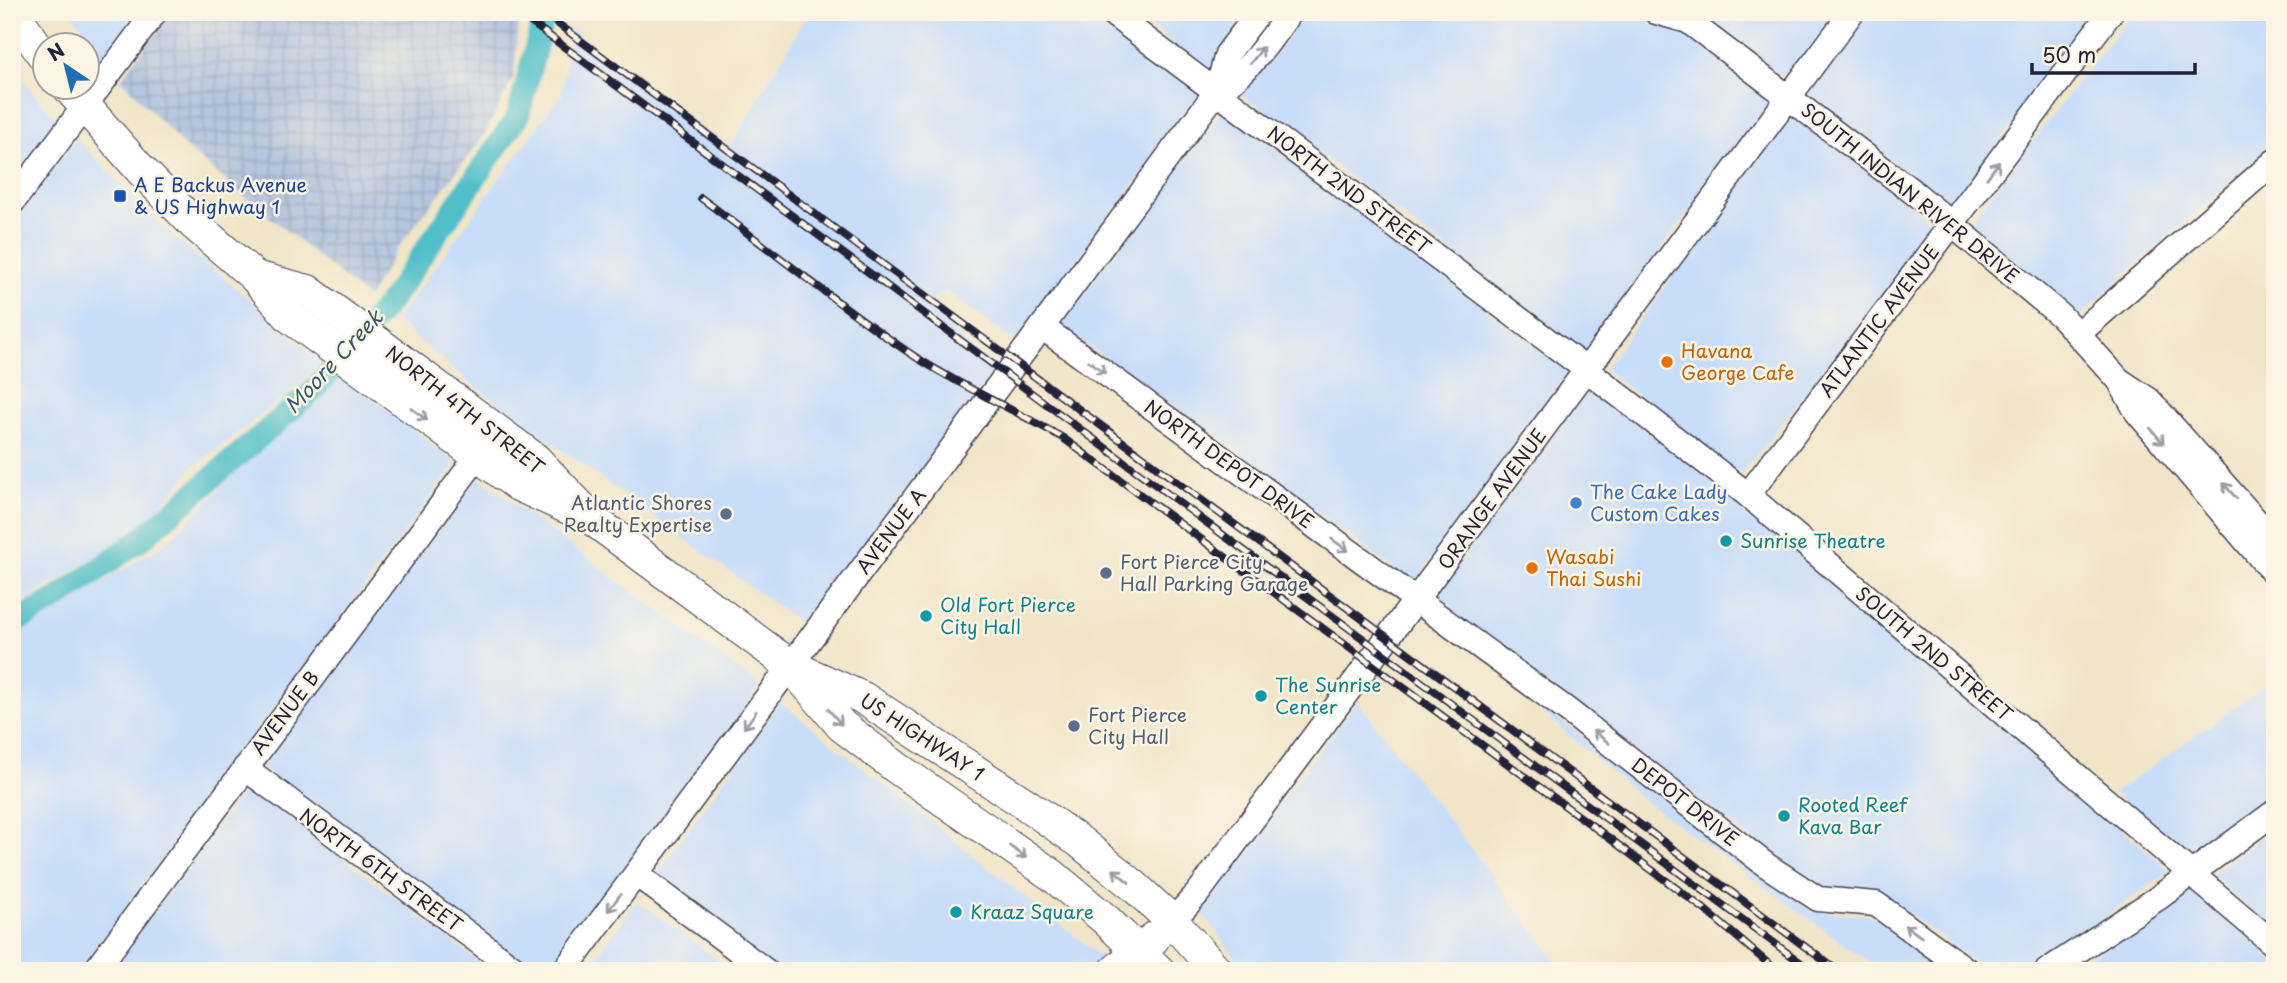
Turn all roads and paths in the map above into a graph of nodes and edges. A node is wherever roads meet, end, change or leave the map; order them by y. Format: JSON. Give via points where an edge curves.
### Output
{"nodes":[{"id":1,"x":13,"y":12,"type":"edge"},
{"id":2,"x":155,"y":12,"type":"edge"},
{"id":3,"x":1110,"y":12,"type":"edge"},
{"id":4,"x":1259,"y":12,"type":"edge"},
{"id":5,"x":1290,"y":12,"type":"edge"},
{"id":6,"x":1656,"y":12,"type":"edge"},
{"id":7,"x":1852,"y":12,"type":"edge"},
{"id":8,"x":2111,"y":12,"type":"edge"},
{"id":9,"x":1686,"y":16,"type":"edge"},
{"id":10,"x":32,"y":39,"type":"edge"},
{"id":11,"x":102,"y":70,"type":"edge"},
{"id":12,"x":1217,"y":91,"type":"junction"},
{"id":13,"x":1790,"y":97,"type":"junction"},
{"id":14,"x":74,"y":102,"type":"edge"},
{"id":15,"x":81,"y":102,"type":"edge"},
{"id":16,"x":2275,"y":161,"type":"edge"},
{"id":17,"x":12,"y":203,"type":"edge"},
{"id":18,"x":1952,"y":224,"type":"junction"},
{"id":19,"x":256,"y":277,"type":"junction"},
{"id":20,"x":1042,"y":327,"type":"junction"},
{"id":21,"x":2078,"y":334,"type":"junction"},
{"id":22,"x":1587,"y":370,"type":"junction"},
{"id":23,"x":2119,"y":380,"type":"junction"},
{"id":24,"x":477,"y":457,"type":"junction"},
{"id":25,"x":1748,"y":495,"type":"junction"},
{"id":26,"x":592,"y":519,"type":"junction"},
{"id":27,"x":2275,"y":542,"type":"edge"},
{"id":28,"x":2275,"y":575,"type":"edge"},
{"id":29,"x":1416,"y":601,"type":"junction"},
{"id":30,"x":790,"y":666,"type":"junction"},
{"id":31,"x":244,"y":768,"type":"junction"},
{"id":32,"x":2275,"y":812,"type":"edge"},
{"id":33,"x":2192,"y":873,"type":"junction"},
{"id":34,"x":636,"y":874,"type":"junction"},
{"id":35,"x":1172,"y":921,"type":"junction"},
{"id":36,"x":2275,"y":946,"type":"edge"},
{"id":37,"x":1150,"y":961,"type":"edge"},
{"id":38,"x":95,"y":971,"type":"edge"},
{"id":39,"x":518,"y":971,"type":"edge"},
{"id":40,"x":564,"y":971,"type":"edge"},
{"id":41,"x":766,"y":971,"type":"edge"},
{"id":42,"x":1115,"y":971,"type":"edge"},
{"id":43,"x":1217,"y":971,"type":"edge"},
{"id":44,"x":1968,"y":971,"type":"edge"},
{"id":45,"x":2047,"y":971,"type":"edge"}],
"edges":[{"from":1,"to":10,"type":"main road"},
{"from":2,"to":11,"type":"street"},
{"from":3,"to":12,"type":"street","name":"NORTH 2ND STREET"},
{"from":4,"to":12,"type":"street","name":"AVENUE A","via":[[1227,54]]},
{"from":12,"to":5,"type":"street","name":"AVENUE A","one_way":true,"via":[[1235,81]]},
{"from":6,"to":9,"type":"street","name":"SOUTH INDIAN RIVER DRIVE"},
{"from":7,"to":13,"type":"street","name":"ORANGE AVENUE"},
{"from":18,"to":8,"type":"street","name":"ATLANTIC AVENUE","one_way":true},
{"from":9,"to":13,"type":"street","name":"SOUTH INDIAN RIVER DRIVE"},
{"from":12,"to":20,"type":"street","name":"AVENUE A"},
{"from":12,"to":22,"type":"street","name":"NORTH 2ND STREET"},
{"from":13,"to":18,"type":"street","name":"SOUTH INDIAN RIVER DRIVE"},
{"from":13,"to":22,"type":"street","name":"ORANGE AVENUE"},
{"from":14,"to":17,"type":"street"},
{"from":15,"to":19,"type":"main road","name":"NORTH 4TH STREET","via":[[195,225]]},
{"from":16,"to":21,"type":"street"},
{"from":18,"to":21,"type":"street","name":"SOUTH INDIAN RIVER DRIVE"},
{"from":18,"to":25,"type":"street","name":"ATLANTIC AVENUE"},
{"from":19,"to":24,"type":"main road","name":"NORTH 4TH STREET","one_way":true,"via":[[290,317]]},
{"from":19,"to":26,"type":"main road","name":"NORTH 4TH STREET","via":[[308,291],[535,459]]},
{"from":20,"to":29,"type":"street","name":"NORTH DEPOT DRIVE","one_way":true},
{"from":20,"to":30,"type":"street","name":"AVENUE A"},
{"from":21,"to":23,"type":"street","name":"SOUTH INDIAN RIVER DRIVE"},
{"from":22,"to":25,"type":"street","name":"SOUTH 2ND STREET"},
{"from":22,"to":29,"type":"street","name":"ORANGE AVENUE"},
{"from":27,"to":23,"type":"street","name":"SOUTH INDIAN RIVER DRIVE","one_way":true,"via":[[2149,400]]},
{"from":23,"to":28,"type":"street","name":"SOUTH INDIAN RIVER DRIVE","one_way":true,"via":[[2137,412]]},
{"from":24,"to":26,"type":"main road","name":"NORTH 4TH STREET","via":[[518,485]]},
{"from":24,"to":31,"type":"street","name":"AVENUE B"},
{"from":25,"to":33,"type":"street","name":"SOUTH 2ND STREET"},
{"from":26,"to":30,"type":"main road","name":"NORTH 4TH STREET"},
{"from":29,"to":35,"type":"street","name":"ORANGE AVENUE","via":[[1198,893]]},
{"from":44,"to":29,"type":"street","name":"DEPOT DRIVE","one_way":true,"via":[[1876,904],[1818,899],[1777,872]]},
{"from":30,"to":34,"type":"street","name":"AVENUE A","one_way":true},
{"from":35,"to":30,"type":"main road","name":"US HIGHWAY 1","one_way":true,"via":[[1080,842],[1024,803],[863,698]]},
{"from":30,"to":37,"type":"main road","name":"US HIGHWAY 1","one_way":true,"via":[[842,726],[1052,875]]},
{"from":31,"to":38,"type":"street","name":"AVENUE B"},
{"from":31,"to":39,"type":"street","name":"NORTH 6TH STREET"},
{"from":32,"to":33,"type":"street"},
{"from":33,"to":36,"type":"street","name":"SOUTH 2ND STREET"},
{"from":33,"to":45,"type":"street"},
{"from":34,"to":40,"type":"street","name":"AVENUE A","one_way":true},
{"from":34,"to":41,"type":"street"},
{"from":35,"to":37,"type":"main road","name":"ORANGE AVENUE"},
{"from":35,"to":43,"type":"main road","name":"US HIGHWAY 1"},
{"from":37,"to":42,"type":"main road","name":"ORANGE AVENUE"}]}
